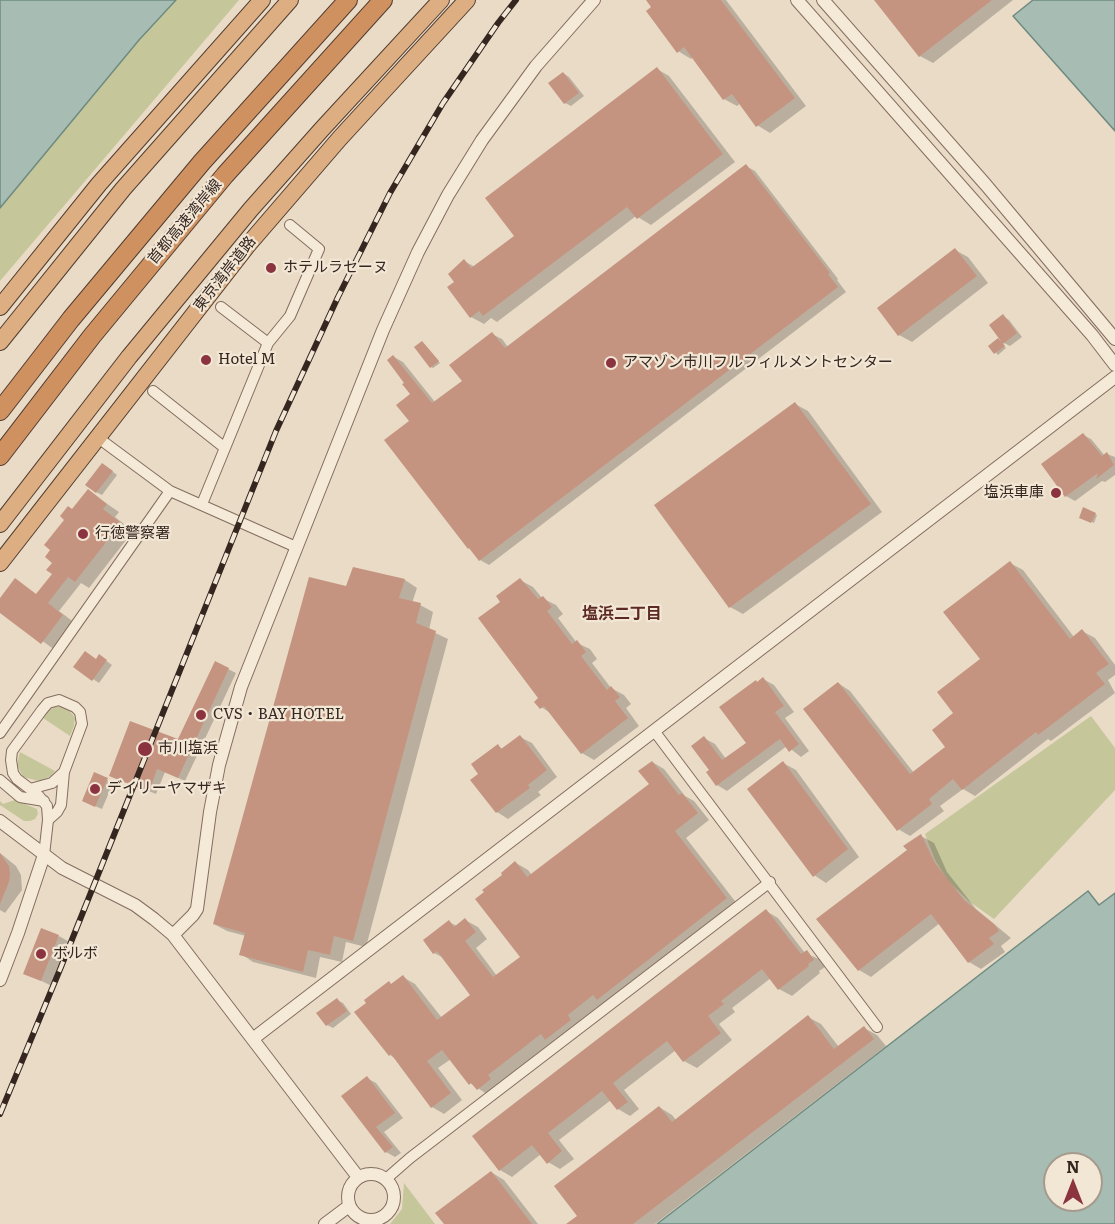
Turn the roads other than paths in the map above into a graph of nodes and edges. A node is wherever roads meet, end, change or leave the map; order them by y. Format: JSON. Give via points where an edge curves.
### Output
{"nodes":[{"id":1,"x":262,"y":0,"type":"edge"},
{"id":2,"x":290,"y":0,"type":"edge"},
{"id":3,"x":348,"y":0,"type":"edge"},
{"id":4,"x":383,"y":0,"type":"edge"},
{"id":5,"x":394,"y":0,"type":"edge"},
{"id":6,"x":441,"y":0,"type":"edge"},
{"id":7,"x":467,"y":0,"type":"edge"},
{"id":8,"x":594,"y":0,"type":"edge"},
{"id":9,"x":797,"y":0,"type":"edge"},
{"id":10,"x":823,"y":0,"type":"edge"},
{"id":11,"x":861,"y":42,"type":"junction"},
{"id":12,"x":338,"y":49,"type":"junction"},
{"id":13,"x":846,"y":56,"type":"junction"},
{"id":14,"x":986,"y":185,"type":"junction"},
{"id":15,"x":971,"y":199,"type":"junction"},
{"id":16,"x":290,"y":225,"type":"dead end"},
{"id":17,"x":1042,"y":253,"type":"junction"},
{"id":18,"x":1029,"y":265,"type":"junction"},
{"id":19,"x":1079,"y":297,"type":"junction"},
{"id":20,"x":221,"y":307,"type":"dead end"},
{"id":21,"x":1067,"y":307,"type":"junction"},
{"id":22,"x":0,"y":308,"type":"edge"},
{"id":23,"x":1115,"y":339,"type":"edge"},
{"id":24,"x":0,"y":342,"type":"edge"},
{"id":25,"x":268,"y":343,"type":"junction"},
{"id":26,"x":1115,"y":365,"type":"edge"},
{"id":27,"x":1115,"y":377,"type":"edge"},
{"id":28,"x":153,"y":391,"type":"dead end"},
{"id":29,"x":0,"y":411,"type":"edge"},
{"id":30,"x":98,"y":437,"type":"junction"},
{"id":31,"x":225,"y":448,"type":"junction"},
{"id":32,"x":0,"y":456,"type":"edge"},
{"id":33,"x":170,"y":491,"type":"junction"},
{"id":34,"x":202,"y":504,"type":"junction"},
{"id":35,"x":0,"y":524,"type":"edge"},
{"id":36,"x":296,"y":547,"type":"junction"},
{"id":37,"x":0,"y":563,"type":"edge"},
{"id":38,"x":654,"y":732,"type":"junction"},
{"id":39,"x":0,"y":733,"type":"edge"},
{"id":40,"x":12,"y":752,"type":"junction"},
{"id":41,"x":0,"y":769,"type":"edge"},
{"id":42,"x":64,"y":772,"type":"junction"},
{"id":43,"x":0,"y":780,"type":"edge"},
{"id":44,"x":30,"y":789,"type":"junction"},
{"id":45,"x":44,"y":801,"type":"junction"},
{"id":46,"x":48,"y":820,"type":"junction"},
{"id":47,"x":0,"y":821,"type":"edge"},
{"id":48,"x":44,"y":855,"type":"junction"},
{"id":49,"x":770,"y":882,"type":"junction"},
{"id":50,"x":173,"y":935,"type":"junction"},
{"id":51,"x":0,"y":980,"type":"edge"},
{"id":52,"x":877,"y":1027,"type":"dead end"},
{"id":53,"x":254,"y":1038,"type":"junction"},
{"id":54,"x":358,"y":1177,"type":"junction"},
{"id":55,"x":386,"y":1179,"type":"junction"},
{"id":56,"x":350,"y":1206,"type":"junction"},
{"id":57,"x":325,"y":1224,"type":"edge"}],
"edges":[{"from":1,"to":22,"type":"highway","via":[[99,184]]},
{"from":2,"to":24,"type":"highway","via":[[123,189]]},
{"from":3,"to":29,"type":"highway","name":"首都高速湾岸線","via":[[169,201],[70,319]]},
{"from":4,"to":12,"type":"highway","name":"首都高速湾岸線"},
{"from":5,"to":12,"type":"highway"},
{"from":6,"to":35,"type":"highway","name":"東京湾岸道路","via":[[322,129],[190,282]]},
{"from":7,"to":30,"type":"highway","name":"東京湾岸道路","via":[[247,246]]},
{"from":8,"to":36,"type":"street","via":[[510,101],[443,205],[383,330]]},
{"from":9,"to":13,"type":"street"},
{"from":10,"to":11,"type":"street"},
{"from":11,"to":13,"type":"street"},
{"from":11,"to":14,"type":"street"},
{"from":12,"to":32,"type":"highway","name":"首都高速湾岸線","via":[[189,218]]},
{"from":13,"to":15,"type":"street"},
{"from":14,"to":15,"type":"street"},
{"from":14,"to":17,"type":"street"},
{"from":15,"to":18,"type":"street"},
{"from":16,"to":25,"type":"street","via":[[319,249],[290,316]]},
{"from":17,"to":18,"type":"street"},
{"from":17,"to":19,"type":"street"},
{"from":18,"to":21,"type":"street"},
{"from":19,"to":21,"type":"street"},
{"from":19,"to":23,"type":"street"},
{"from":20,"to":25,"type":"street"},
{"from":21,"to":26,"type":"street"},
{"from":25,"to":31,"type":"street"},
{"from":27,"to":38,"type":"street"},
{"from":28,"to":31,"type":"street"},
{"from":30,"to":33,"type":"street"},
{"from":30,"to":37,"type":"highway","name":"東京湾岸道路"},
{"from":31,"to":34,"type":"street"},
{"from":33,"to":34,"type":"street"},
{"from":33,"to":39,"type":"street"},
{"from":34,"to":36,"type":"street"},
{"from":36,"to":50,"type":"street","via":[[225,736],[197,909]]},
{"from":38,"to":49,"type":"street"},
{"from":38,"to":53,"type":"street"},
{"from":40,"to":41,"type":"street"},
{"from":40,"to":42,"type":"street","via":[[48,703],[64,700],[80,712],[82,724]]},
{"from":40,"to":44,"type":"street","via":[[13,773]]},
{"from":42,"to":44,"type":"street","via":[[52,783]]},
{"from":42,"to":46,"type":"street","via":[[61,805]]},
{"from":43,"to":45,"type":"street","via":[[20,797]]},
{"from":44,"to":45,"type":"street"},
{"from":45,"to":46,"type":"street"},
{"from":46,"to":48,"type":"street"},
{"from":47,"to":48,"type":"street"},
{"from":48,"to":50,"type":"street","via":[[135,905]]},
{"from":48,"to":51,"type":"street"},
{"from":49,"to":52,"type":"street"},
{"from":49,"to":55,"type":"street"},
{"from":50,"to":53,"type":"street"},
{"from":53,"to":54,"type":"street"},
{"from":54,"to":55,"type":"street","via":[[373,1173]]},
{"from":54,"to":56,"type":"street","via":[[350,1187]]},
{"from":55,"to":56,"type":"street","via":[[394,1191],[393,1207],[388,1213],[367,1220]]},
{"from":56,"to":57,"type":"street"}]}
